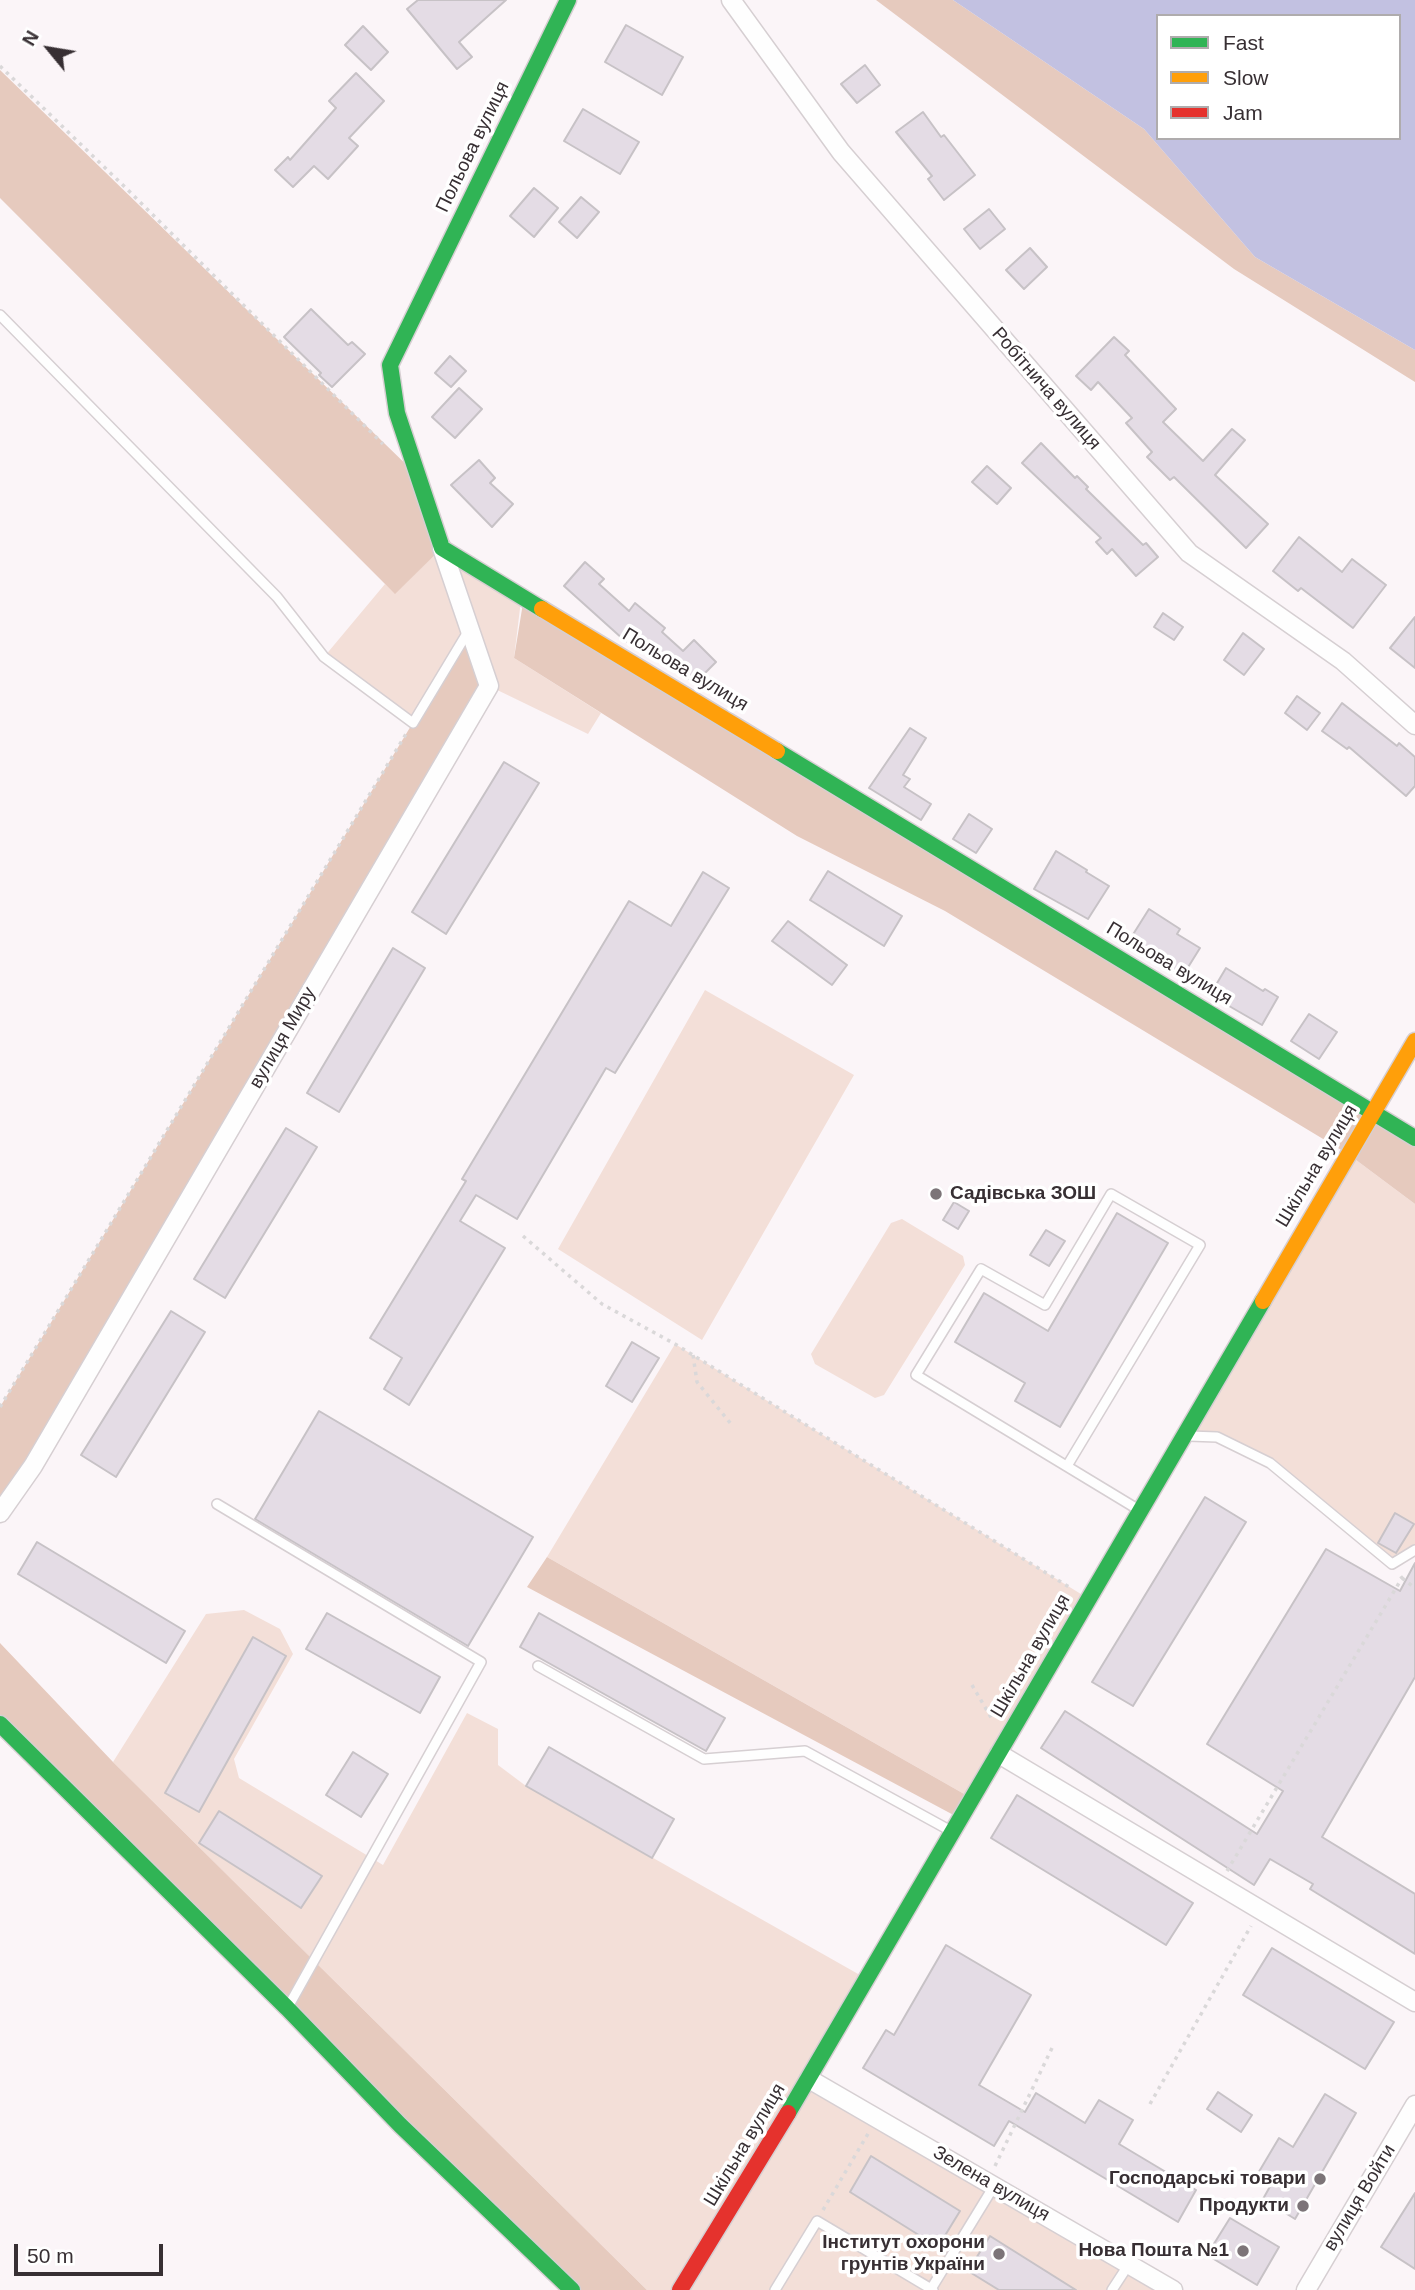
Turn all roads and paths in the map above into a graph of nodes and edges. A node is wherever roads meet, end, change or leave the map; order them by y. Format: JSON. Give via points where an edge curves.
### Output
{"nodes":[{"id":1,"x":568,"y":0,"type":"edge"},
{"id":2,"x":731,"y":0,"type":"edge"},
{"id":3,"x":0,"y":66,"type":"edge"},
{"id":4,"x":0,"y":316,"type":"edge"},
{"id":5,"x":389,"y":450,"type":"dead end"},
{"id":6,"x":442,"y":548,"type":"junction"},
{"id":7,"x":470,"y":628,"type":"junction"},
{"id":8,"x":413,"y":723,"type":"junction"},
{"id":9,"x":1415,"y":725,"type":"edge"},
{"id":10,"x":1415,"y":1041,"type":"edge"},
{"id":11,"x":1373,"y":1112,"type":"junction"},
{"id":12,"x":1415,"y":1138,"type":"edge"},
{"id":13,"x":523,"y":1236,"type":"dead end"},
{"id":14,"x":693,"y":1355,"type":"junction"},
{"id":15,"x":0,"y":1407,"type":"edge"},
{"id":16,"x":731,"y":1424,"type":"dead end"},
{"id":17,"x":1184,"y":1436,"type":"junction"},
{"id":18,"x":1067,"y":1466,"type":"junction"},
{"id":19,"x":217,"y":1504,"type":"dead end"},
{"id":20,"x":1141,"y":1511,"type":"junction"},
{"id":21,"x":0,"y":1513,"type":"edge"},
{"id":22,"x":1415,"y":1550,"type":"edge"},
{"id":23,"x":1392,"y":1564,"type":"junction"},
{"id":24,"x":1402,"y":1578,"type":"junction"},
{"id":25,"x":1415,"y":1588,"type":"edge"},
{"id":26,"x":1089,"y":1599,"type":"junction"},
{"id":27,"x":538,"y":1666,"type":"dead end"},
{"id":28,"x":972,"y":1685,"type":"dead end"},
{"id":29,"x":0,"y":1724,"type":"edge"},
{"id":30,"x":1002,"y":1748,"type":"junction"},
{"id":31,"x":953,"y":1832,"type":"junction"},
{"id":32,"x":1219,"y":1885,"type":"junction"},
{"id":33,"x":1260,"y":1909,"type":"junction"},
{"id":34,"x":1415,"y":2002,"type":"edge"},
{"id":35,"x":287,"y":2008,"type":"junction"},
{"id":36,"x":1053,"y":2046,"type":"dead end"},
{"id":37,"x":809,"y":2079,"type":"junction"},
{"id":38,"x":1150,"y":2104,"type":"dead end"},
{"id":39,"x":1415,"y":2105,"type":"edge"},
{"id":40,"x":877,"y":2119,"type":"junction"},
{"id":41,"x":994,"y":2186,"type":"junction"},
{"id":42,"x":817,"y":2221,"type":"junction"},
{"id":43,"x":1129,"y":2264,"type":"junction"},
{"id":44,"x":572,"y":2290,"type":"edge"},
{"id":45,"x":680,"y":2290,"type":"edge"},
{"id":46,"x":775,"y":2290,"type":"edge"},
{"id":47,"x":932,"y":2290,"type":"edge"},
{"id":48,"x":1112,"y":2290,"type":"edge"},
{"id":49,"x":1173,"y":2290,"type":"edge"},
{"id":50,"x":1306,"y":2290,"type":"edge"}],
"edges":[{"from":1,"to":6,"type":"street","name":"Польова вулиця","via":[[390,365],[397,413]]},
{"from":2,"to":9,"type":"street","name":"Робітнича вулиця","via":[[841,152],[1189,554],[1343,661]]},
{"from":3,"to":5,"type":"path"},
{"from":4,"to":8,"type":"lane","via":[[277,597],[324,657]]},
{"from":6,"to":7,"type":"street","name":"вулиця Миру"},
{"from":6,"to":11,"type":"street","name":"Польова вулиця"},
{"from":7,"to":8,"type":"lane"},
{"from":7,"to":21,"type":"street","name":"вулиця Миру","via":[[489,686],[33,1466]]},
{"from":8,"to":15,"type":"path"},
{"from":10,"to":11,"type":"street","name":"Шкільна вулиця"},
{"from":11,"to":12,"type":"street","name":"Польова вулиця"},
{"from":11,"to":17,"type":"street","name":"Шкільна вулиця"},
{"from":13,"to":14,"type":"path","via":[[601,1304]]},
{"from":14,"to":16,"type":"path","via":[[697,1382]]},
{"from":14,"to":26,"type":"path"},
{"from":17,"to":20,"type":"street","name":"Шкільна вулиця"},
{"from":17,"to":23,"type":"lane","via":[[1217,1437],[1270,1463]]},
{"from":18,"to":18,"type":"lane","via":[[916,1376],[981,1269],[1045,1306],[1111,1194],[1200,1245]]},
{"from":18,"to":20,"type":"lane"},
{"from":19,"to":35,"type":"lane","via":[[481,1662]]},
{"from":20,"to":26,"type":"street","name":"Шкільна вулиця"},
{"from":22,"to":23,"type":"lane"},
{"from":23,"to":24,"type":"path"},
{"from":24,"to":25,"type":"path"},
{"from":24,"to":32,"type":"path"},
{"from":26,"to":30,"type":"street","name":"Шкільна вулиця"},
{"from":27,"to":31,"type":"lane","via":[[704,1759],[805,1751]]},
{"from":28,"to":30,"type":"path"},
{"from":29,"to":35,"type":"street"},
{"from":30,"to":31,"type":"street","name":"Шкільна вулиця"},
{"from":30,"to":32,"type":"street"},
{"from":31,"to":37,"type":"street","name":"Шкільна вулиця"},
{"from":32,"to":33,"type":"street"},
{"from":33,"to":34,"type":"street"},
{"from":33,"to":38,"type":"path"},
{"from":35,"to":44,"type":"street","via":[[400,2125]]},
{"from":36,"to":41,"type":"path","via":[[995,2163]]},
{"from":37,"to":40,"type":"street","name":"Зелена вулиця"},
{"from":37,"to":45,"type":"street","name":"Шкільна вулиця"},
{"from":39,"to":50,"type":"street","name":"вулиця Войти"},
{"from":40,"to":41,"type":"street","name":"Зелена вулиця"},
{"from":40,"to":42,"type":"path"},
{"from":41,"to":43,"type":"street","name":"Зелена вулиця"},
{"from":41,"to":47,"type":"lane"},
{"from":42,"to":46,"type":"lane"},
{"from":42,"to":47,"type":"lane"},
{"from":43,"to":48,"type":"lane"},
{"from":43,"to":49,"type":"street","name":"Зелена вулиця"}]}
